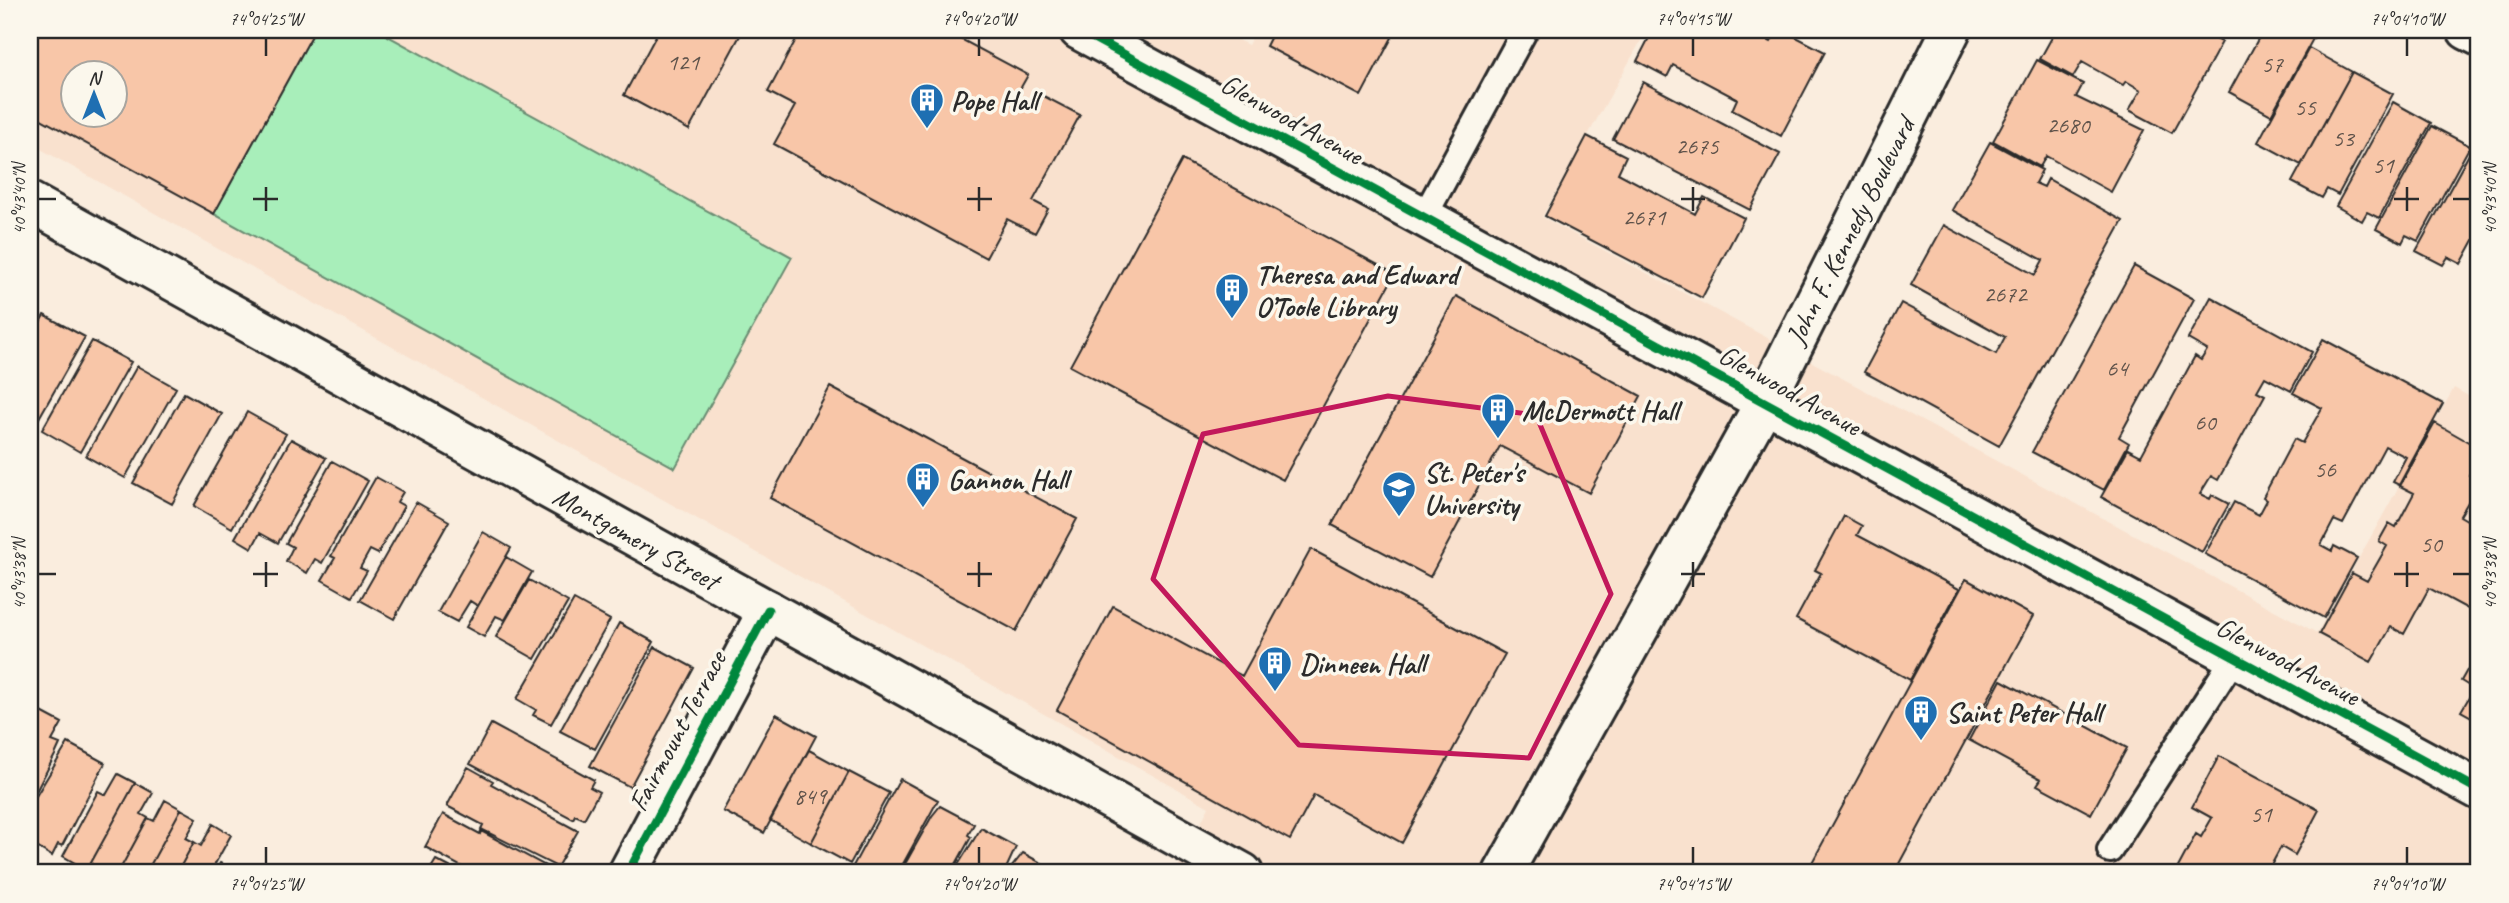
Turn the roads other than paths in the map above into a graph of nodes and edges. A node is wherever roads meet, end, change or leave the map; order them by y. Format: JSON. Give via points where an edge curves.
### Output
{"nodes":[{"id":1,"x":1079,"y":30,"type":"edge"},
{"id":2,"x":1525,"y":30,"type":"edge"},
{"id":3,"x":1951,"y":30,"type":"edge"},
{"id":4,"x":2467,"y":30,"type":"edge"},
{"id":5,"x":2479,"y":36,"type":"edge"},
{"id":6,"x":30,"y":202,"type":"edge"},
{"id":7,"x":1424,"y":217,"type":"junction"},
{"id":8,"x":1765,"y":402,"type":"junction"},
{"id":9,"x":768,"y":610,"type":"junction"},
{"id":10,"x":2234,"y":658,"type":"junction"},
{"id":11,"x":2479,"y":790,"type":"edge"},
{"id":12,"x":2110,"y":850,"type":"dead end"},
{"id":13,"x":628,"y":873,"type":"edge"},
{"id":14,"x":1243,"y":873,"type":"edge"},
{"id":15,"x":1503,"y":873,"type":"edge"}],
"edges":[{"from":1,"to":7,"type":"main road","name":"Glenwood Avenue"},
{"from":2,"to":7,"type":"lane"},
{"from":3,"to":8,"type":"main road","name":"John F. Kennedy Boulevard"},
{"from":4,"to":5,"type":"main road"},
{"from":6,"to":9,"type":"main road","name":"Montgomery Street"},
{"from":7,"to":8,"type":"main road","name":"Glenwood Avenue"},
{"from":8,"to":10,"type":"main road","name":"Glenwood Avenue"},
{"from":8,"to":15,"type":"main road","name":"John F. Kennedy Boulevard"},
{"from":9,"to":13,"type":"main road","name":"Fairmount Terrace"},
{"from":9,"to":14,"type":"main road","name":"Montgomery Street"},
{"from":10,"to":11,"type":"main road","name":"Glenwood Avenue"},
{"from":10,"to":12,"type":"lane"}]}
